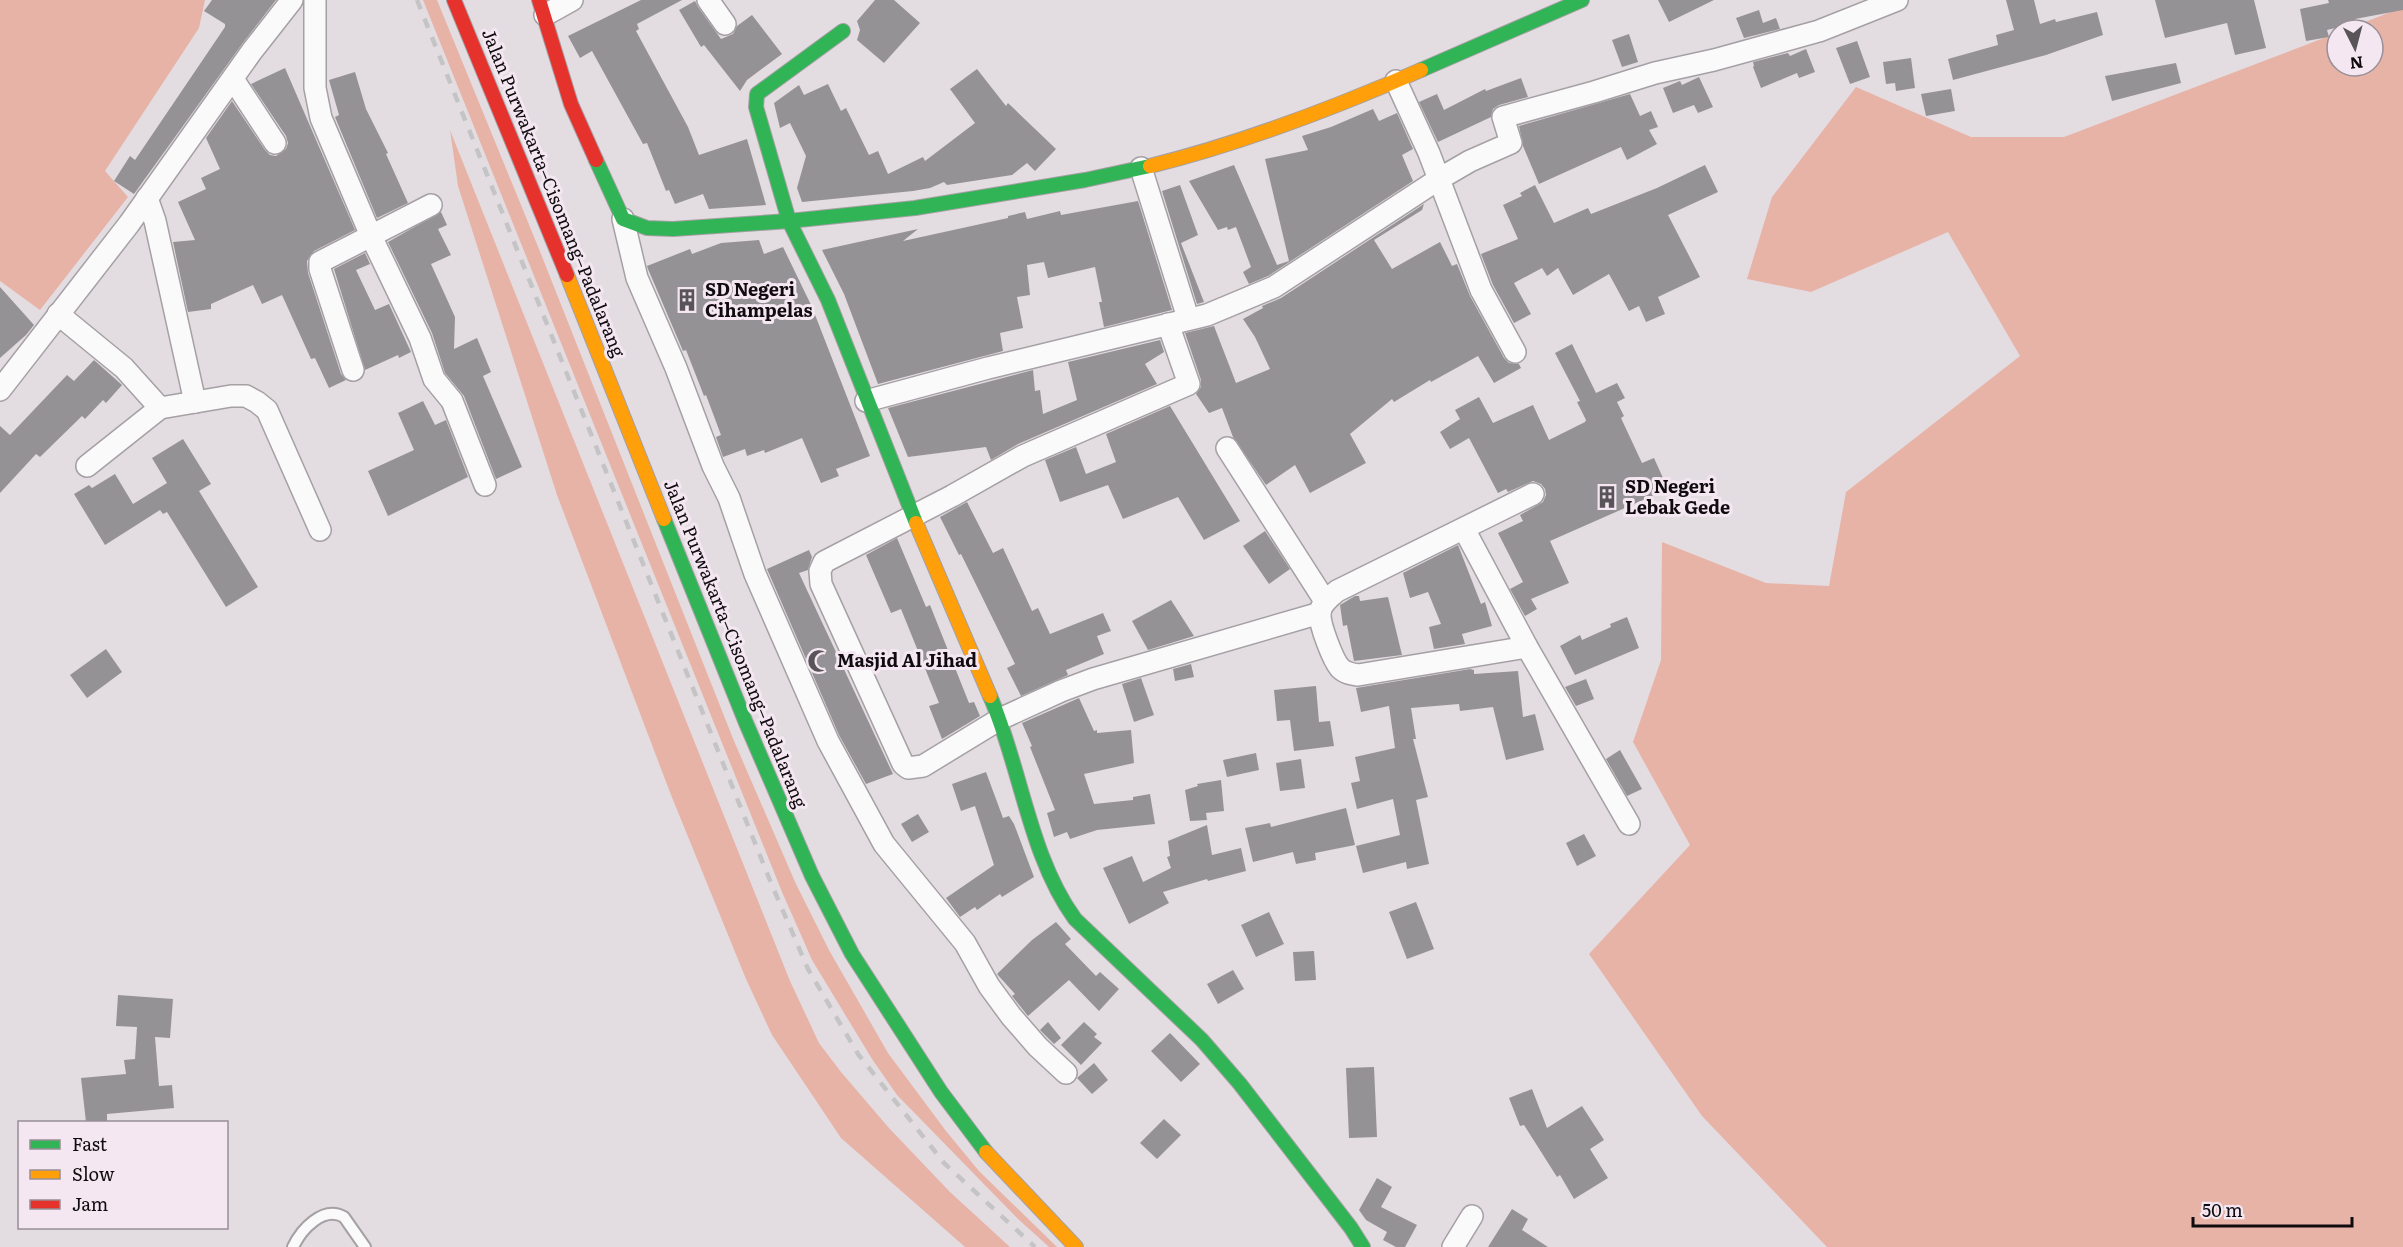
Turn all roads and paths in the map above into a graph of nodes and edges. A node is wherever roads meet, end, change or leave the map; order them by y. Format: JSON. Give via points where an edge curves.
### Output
{"nodes":[{"id":1,"x":292,"y":0,"type":"edge"},
{"id":2,"x":315,"y":0,"type":"edge"},
{"id":3,"x":454,"y":0,"type":"edge"},
{"id":4,"x":572,"y":0,"type":"edge"},
{"id":5,"x":708,"y":0,"type":"edge"},
{"id":6,"x":1582,"y":0,"type":"edge"},
{"id":7,"x":1897,"y":0,"type":"edge"},
{"id":8,"x":542,"y":8,"type":"edge"},
{"id":9,"x":725,"y":24,"type":"dead end"},
{"id":10,"x":843,"y":31,"type":"dead end"},
{"id":11,"x":233,"y":79,"type":"junction"},
{"id":12,"x":1396,"y":81,"type":"junction"},
{"id":13,"x":274,"y":143,"type":"dead end"},
{"id":14,"x":1141,"y":168,"type":"junction"},
{"id":15,"x":1439,"y":179,"type":"junction"},
{"id":16,"x":147,"y":198,"type":"junction"},
{"id":17,"x":431,"y":205,"type":"dead end"},
{"id":18,"x":623,"y":219,"type":"junction"},
{"id":19,"x":789,"y":221,"type":"junction"},
{"id":20,"x":371,"y":236,"type":"junction"},
{"id":21,"x":58,"y":314,"type":"junction"},
{"id":22,"x":1178,"y":321,"type":"junction"},
{"id":23,"x":1515,"y":352,"type":"dead end"},
{"id":24,"x":353,"y":369,"type":"dead end"},
{"id":25,"x":0,"y":390,"type":"edge"},
{"id":26,"x":866,"y":401,"type":"junction"},
{"id":27,"x":195,"y":402,"type":"junction"},
{"id":28,"x":160,"y":408,"type":"junction"},
{"id":29,"x":1227,"y":448,"type":"dead end"},
{"id":30,"x":87,"y":466,"type":"dead end"},
{"id":31,"x":485,"y":485,"type":"dead end"},
{"id":32,"x":1533,"y":494,"type":"dead end"},
{"id":33,"x":914,"y":515,"type":"junction"},
{"id":34,"x":1464,"y":529,"type":"junction"},
{"id":35,"x":320,"y":530,"type":"dead end"},
{"id":36,"x":1323,"y":607,"type":"junction"},
{"id":37,"x":1527,"y":646,"type":"junction"},
{"id":38,"x":1000,"y":719,"type":"junction"},
{"id":39,"x":1629,"y":824,"type":"dead end"},
{"id":40,"x":1066,"y":1074,"type":"dead end"},
{"id":41,"x":1472,"y":1216,"type":"dead end"},
{"id":42,"x":293,"y":1247,"type":"edge"},
{"id":43,"x":364,"y":1247,"type":"edge"},
{"id":44,"x":1076,"y":1247,"type":"edge"},
{"id":45,"x":1364,"y":1247,"type":"edge"},
{"id":46,"x":1453,"y":1247,"type":"edge"}],
"edges":[{"from":1,"to":11,"type":"street"},
{"from":2,"to":20,"type":"street","via":[[315,88],[321,118]]},
{"from":3,"to":44,"type":"main road","name":"Jalan Purwakarta–Cisomang–Padalarang","via":[[746,723],[831,915],[941,1092],[986,1152]]},
{"from":4,"to":8,"type":"street"},
{"from":5,"to":9,"type":"street"},
{"from":6,"to":12,"type":"main road"},
{"from":7,"to":15,"type":"street","via":[[1819,31],[1503,117],[1511,143]]},
{"from":8,"to":18,"type":"main road","via":[[571,104]]},
{"from":10,"to":19,"type":"main road","via":[[757,94],[755,100]]},
{"from":11,"to":13,"type":"street"},
{"from":11,"to":16,"type":"street"},
{"from":12,"to":14,"type":"main road","via":[[1199,154]]},
{"from":12,"to":15,"type":"street"},
{"from":14,"to":19,"type":"main road","via":[[915,208]]},
{"from":14,"to":22,"type":"street"},
{"from":15,"to":22,"type":"street","via":[[1274,287],[1207,315]]},
{"from":15,"to":23,"type":"street","via":[[1481,290]]},
{"from":16,"to":21,"type":"street"},
{"from":16,"to":27,"type":"street"},
{"from":17,"to":20,"type":"street"},
{"from":18,"to":19,"type":"main road","via":[[647,228],[673,229]]},
{"from":18,"to":40,"type":"street","via":[[637,278],[729,498],[755,574],[828,741],[884,844],[954,928],[1011,1016]]},
{"from":19,"to":26,"type":"main road","via":[[828,300]]},
{"from":20,"to":24,"type":"street","via":[[319,265]]},
{"from":20,"to":31,"type":"street","via":[[420,338],[434,380],[452,401]]},
{"from":21,"to":25,"type":"street"},
{"from":21,"to":28,"type":"street","via":[[124,368]]},
{"from":22,"to":26,"type":"street"},
{"from":22,"to":33,"type":"street","via":[[1189,384],[1023,456]]},
{"from":26,"to":33,"type":"main road"},
{"from":27,"to":28,"type":"street"},
{"from":27,"to":35,"type":"street","via":[[246,396],[267,410]]},
{"from":28,"to":30,"type":"street"},
{"from":29,"to":36,"type":"street"},
{"from":32,"to":34,"type":"street"},
{"from":33,"to":38,"type":"main road"},
{"from":33,"to":38,"type":"street","via":[[824,562],[821,585],[908,768],[923,766]]},
{"from":34,"to":36,"type":"street","via":[[1337,591]]},
{"from":34,"to":37,"type":"street"},
{"from":36,"to":37,"type":"street","via":[[1323,628],[1338,666],[1346,673],[1358,675]]},
{"from":36,"to":38,"type":"street","via":[[1094,679]]},
{"from":37,"to":39,"type":"street"},
{"from":38,"to":45,"type":"main road","via":[[1038,844],[1075,920],[1202,1040]]},
{"from":41,"to":46,"type":"street"},
{"from":42,"to":43,"type":"lane","via":[[318,1218],[339,1214]]}]}
